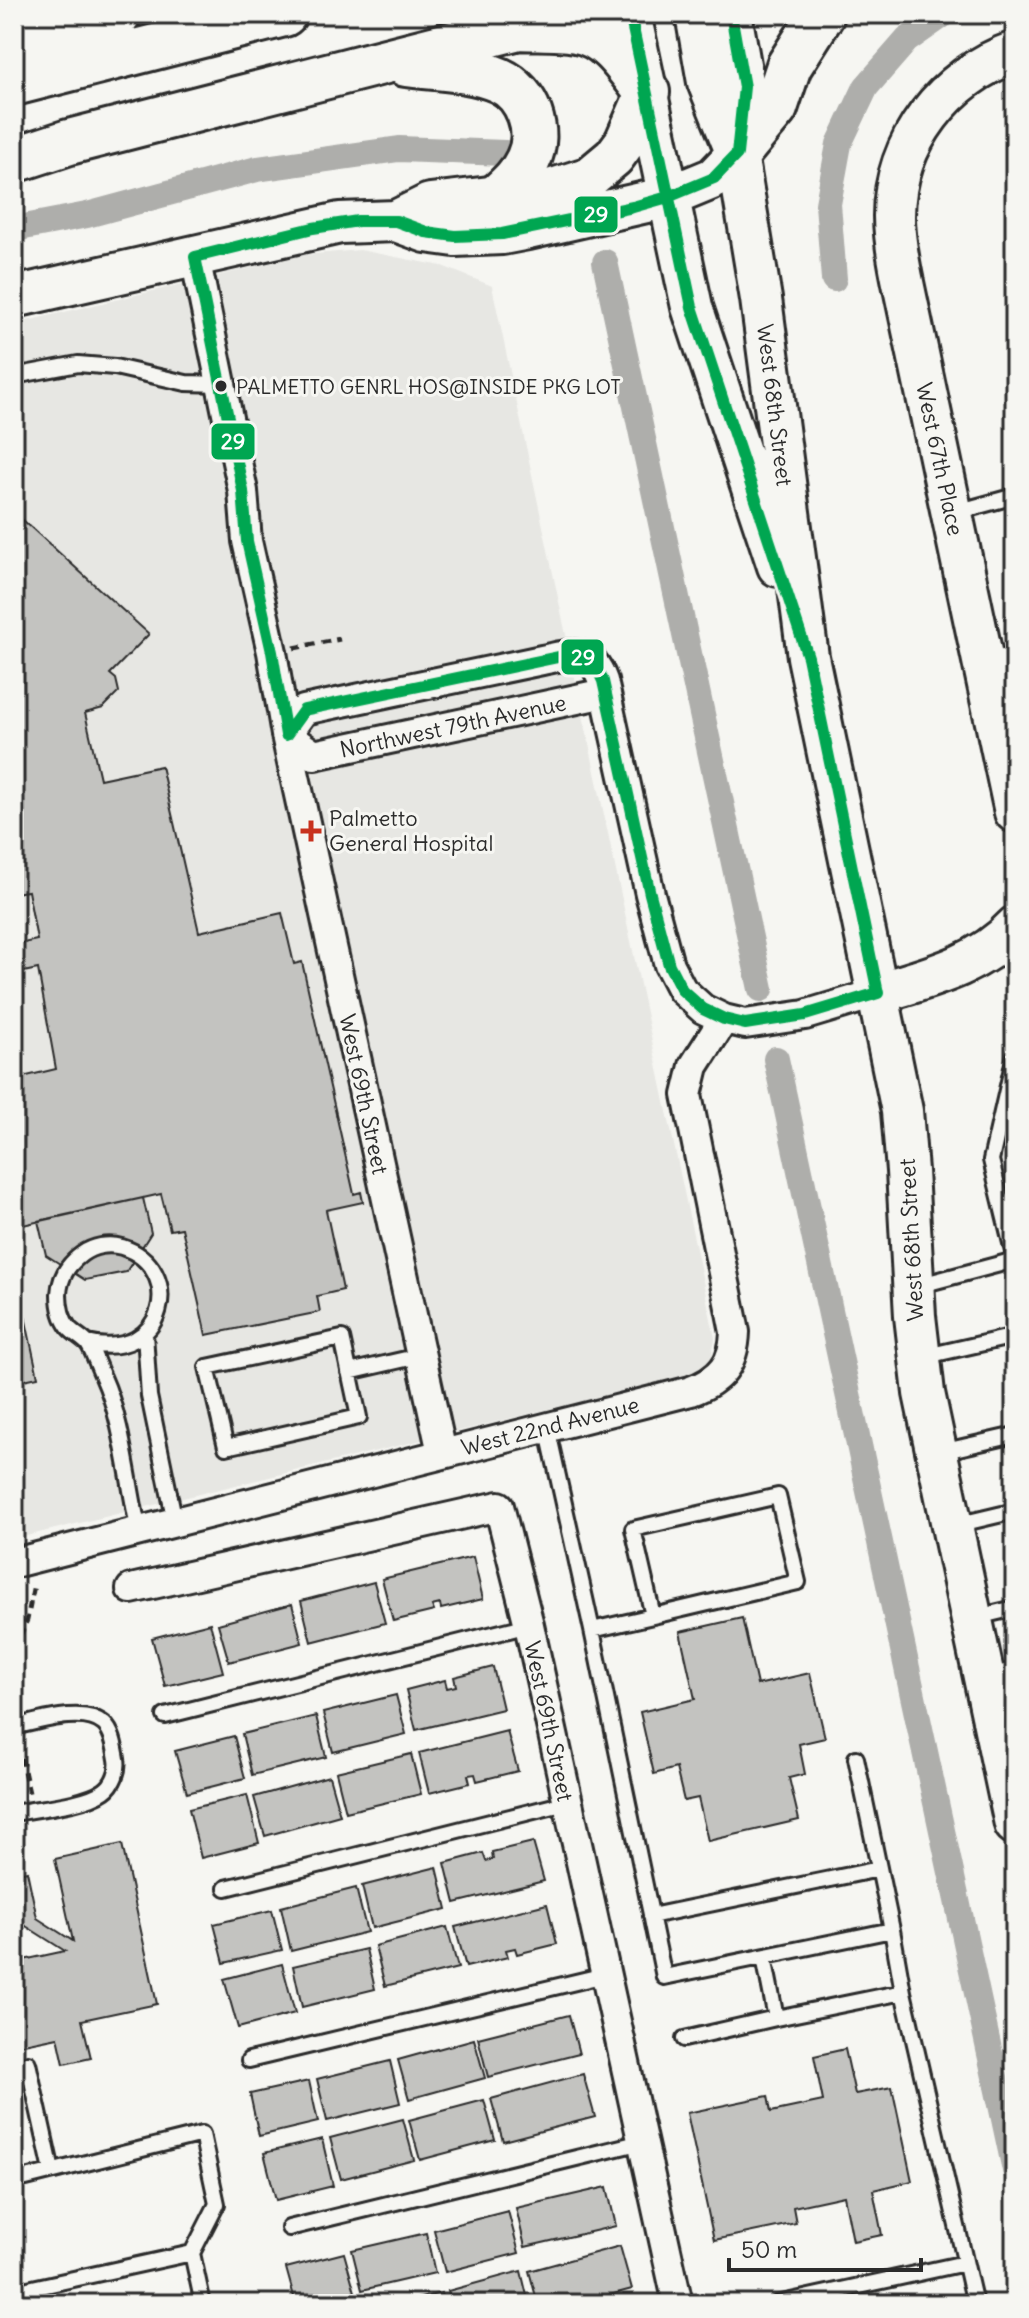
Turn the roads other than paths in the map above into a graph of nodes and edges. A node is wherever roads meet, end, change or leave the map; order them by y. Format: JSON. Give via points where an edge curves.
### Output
{"nodes":[{"id":1,"x":118,"y":14,"type":"edge"},
{"id":2,"x":284,"y":14,"type":"edge"},
{"id":3,"x":630,"y":14,"type":"edge"},
{"id":4,"x":696,"y":14,"type":"edge"},
{"id":5,"x":731,"y":14,"type":"edge"},
{"id":6,"x":822,"y":14,"type":"edge"},
{"id":7,"x":529,"y":21,"type":"edge"},
{"id":8,"x":14,"y":41,"type":"edge"},
{"id":9,"x":1015,"y":52,"type":"edge"},
{"id":10,"x":384,"y":61,"type":"junction"},
{"id":11,"x":14,"y":83,"type":"edge"},
{"id":12,"x":647,"y":92,"type":"junction"},
{"id":13,"x":737,"y":154,"type":"junction"},
{"id":14,"x":14,"y":160,"type":"edge"},
{"id":15,"x":668,"y":197,"type":"junction"},
{"id":16,"x":496,"y":198,"type":"junction"},
{"id":17,"x":396,"y":221,"type":"junction"},
{"id":18,"x":195,"y":257,"type":"junction"},
{"id":19,"x":14,"y":297,"type":"edge"},
{"id":20,"x":14,"y":376,"type":"edge"},
{"id":21,"x":221,"y":384,"type":"junction"},
{"id":22,"x":1015,"y":496,"type":"edge"},
{"id":23,"x":952,"y":513,"type":"junction"},
{"id":24,"x":808,"y":657,"type":"junction"},
{"id":25,"x":999,"y":658,"type":"edge"},
{"id":26,"x":605,"y":693,"type":"junction"},
{"id":27,"x":286,"y":735,"type":"junction"},
{"id":28,"x":1010,"y":762,"type":"edge"},
{"id":29,"x":1015,"y":812,"type":"edge"},
{"id":30,"x":1006,"y":943,"type":"edge"},
{"id":31,"x":878,"y":993,"type":"junction"},
{"id":32,"x":724,"y":1019,"type":"junction"},
{"id":33,"x":1015,"y":1055,"type":"edge"},
{"id":34,"x":1015,"y":1260,"type":"edge"},
{"id":35,"x":913,"y":1287,"type":"junction"},
{"id":36,"x":145,"y":1333,"type":"junction"},
{"id":37,"x":1015,"y":1336,"type":"edge"},
{"id":38,"x":87,"y":1343,"type":"junction"},
{"id":39,"x":419,"y":1356,"type":"junction"},
{"id":40,"x":920,"y":1358,"type":"junction"},
{"id":41,"x":349,"y":1372,"type":"junction"},
{"id":42,"x":547,"y":1427,"type":"junction"},
{"id":43,"x":1015,"y":1435,"type":"edge"},
{"id":44,"x":442,"y":1453,"type":"junction"},
{"id":45,"x":937,"y":1453,"type":"junction"},
{"id":46,"x":1015,"y":1511,"type":"edge"},
{"id":47,"x":175,"y":1522,"type":"junction"},
{"id":48,"x":952,"y":1526,"type":"junction"},
{"id":49,"x":139,"y":1531,"type":"junction"},
{"id":50,"x":25,"y":1561,"type":"edge"},
{"id":51,"x":131,"y":1589,"type":"dead end"},
{"id":52,"x":1015,"y":1608,"type":"edge"},
{"id":53,"x":653,"y":1616,"type":"junction"},
{"id":54,"x":971,"y":1618,"type":"junction"},
{"id":55,"x":529,"y":1625,"type":"junction"},
{"id":56,"x":592,"y":1630,"type":"junction"},
{"id":57,"x":1000,"y":1680,"type":"edge"},
{"id":58,"x":165,"y":1716,"type":"dead end"},
{"id":59,"x":14,"y":1727,"type":"edge"},
{"id":60,"x":856,"y":1758,"type":"dead end"},
{"id":61,"x":566,"y":1803,"type":"junction"},
{"id":62,"x":14,"y":1813,"type":"edge"},
{"id":63,"x":1015,"y":1824,"type":"edge"},
{"id":64,"x":879,"y":1869,"type":"junction"},
{"id":65,"x":226,"y":1888,"type":"dead end"},
{"id":66,"x":651,"y":1916,"type":"junction"},
{"id":67,"x":892,"y":1930,"type":"junction"},
{"id":68,"x":764,"y":1957,"type":"junction"},
{"id":69,"x":605,"y":1975,"type":"junction"},
{"id":70,"x":903,"y":1992,"type":"junction"},
{"id":71,"x":776,"y":2018,"type":"junction"},
{"id":72,"x":684,"y":2039,"type":"dead end"},
{"id":73,"x":249,"y":2060,"type":"dead end"},
{"id":74,"x":28,"y":2063,"type":"dead end"},
{"id":75,"x":642,"y":2142,"type":"junction"},
{"id":76,"x":52,"y":2171,"type":"junction"},
{"id":77,"x":14,"y":2181,"type":"edge"},
{"id":78,"x":289,"y":2228,"type":"dead end"},
{"id":79,"x":192,"y":2253,"type":"junction"},
{"id":80,"x":965,"y":2263,"type":"junction"},
{"id":81,"x":14,"y":2292,"type":"edge"},
{"id":82,"x":203,"y":2304,"type":"edge"},
{"id":83,"x":678,"y":2304,"type":"edge"},
{"id":84,"x":777,"y":2304,"type":"edge"},
{"id":85,"x":975,"y":2304,"type":"edge"}],
"edges":[{"from":1,"to":8,"type":"highway"},
{"from":2,"to":11,"type":"highway"},
{"from":3,"to":12,"type":"main road","name":"West 68th Street"},
{"from":4,"to":13,"type":"main road","name":"West 68th Street","via":[[708,82]]},
{"from":5,"to":13,"type":"main road","name":"West 68th Street","via":[[744,87]]},
{"from":6,"to":13,"type":"highway","via":[[789,66],[775,108]]},
{"from":7,"to":10,"type":"highway"},
{"from":7,"to":12,"type":"highway","via":[[593,36],[617,54]]},
{"from":9,"to":23,"type":"main road","name":"West 67th Place","via":[[968,76],[932,111],[903,162],[897,189],[894,225],[902,278]]},
{"from":10,"to":14,"type":"highway"},
{"from":10,"to":16,"type":"highway","via":[[476,73],[502,81],[518,94],[533,124],[532,151],[520,174]]},
{"from":12,"to":15,"type":"main road","name":"West 68th Street"},
{"from":12,"to":16,"type":"main road","via":[[625,142],[590,177]]},
{"from":13,"to":15,"type":"main road","via":[[714,178]]},
{"from":13,"to":24,"type":"main road","name":"West 68th Street"},
{"from":15,"to":17,"type":"main road","via":[[472,237],[426,232]]},
{"from":15,"to":24,"type":"main road","name":"West 68th Street","via":[[692,307]]},
{"from":16,"to":17,"type":"main road","via":[[430,204]]},
{"from":17,"to":18,"type":"main road","via":[[340,223]]},
{"from":18,"to":19,"type":"main road"},
{"from":18,"to":21,"type":"street","name":"West 69th Street"},
{"from":20,"to":21,"type":"lane","via":[[78,364]]},
{"from":21,"to":27,"type":"street","name":"West 69th Street"},
{"from":22,"to":23,"type":"lane"},
{"from":23,"to":25,"type":"main road","name":"West 67th Place"},
{"from":24,"to":31,"type":"main road","name":"West 68th Street"},
{"from":25,"to":28,"type":"main road","name":"West 67th Place"},
{"from":26,"to":27,"type":"street","name":"Northwest 79th Avenue","via":[[314,755]]},
{"from":26,"to":27,"type":"street","name":"Northwest 79th Avenue","via":[[594,661],[578,653],[304,710]]},
{"from":26,"to":32,"type":"street","name":"Northwest 79th Avenue","via":[[669,965],[688,997]]},
{"from":27,"to":39,"type":"street","name":"West 69th Street"},
{"from":28,"to":29,"type":"main road","name":"West 67th Place"},
{"from":30,"to":31,"type":"main road","via":[[947,971]]},
{"from":31,"to":32,"type":"street","name":"Northwest 79th Avenue","via":[[798,1017],[745,1024]]},
{"from":31,"to":35,"type":"main road","name":"West 68th Street","via":[[904,1133]]},
{"from":32,"to":42,"type":"street","name":"West 22nd Avenue","via":[[694,1066],[687,1095],[733,1314],[731,1360],[703,1386]]},
{"from":33,"to":34,"type":"lane","via":[[991,1160]]},
{"from":34,"to":35,"type":"lane"},
{"from":35,"to":40,"type":"main road","name":"West 68th Street"},
{"from":36,"to":38,"type":"lane","via":[[107,1348]]},
{"from":36,"to":38,"type":"lane","via":[[158,1313],[161,1290],[152,1268],[135,1252],[101,1246],[71,1262],[59,1283],[59,1307],[69,1328]]},
{"from":36,"to":47,"type":"lane","via":[[149,1396]]},
{"from":37,"to":40,"type":"lane"},
{"from":38,"to":49,"type":"lane","via":[[109,1390]]},
{"from":39,"to":41,"type":"lane"},
{"from":39,"to":44,"type":"street","name":"West 69th Street"},
{"from":40,"to":45,"type":"main road","name":"West 68th Street"},
{"from":41,"to":41,"type":"lane","via":[[359,1417],[226,1447],[207,1367],[342,1338]]},
{"from":42,"to":44,"type":"street","name":"West 22nd Avenue"},
{"from":42,"to":56,"type":"lane"},
{"from":43,"to":45,"type":"lane"},
{"from":44,"to":47,"type":"street","name":"West 22nd Avenue"},
{"from":45,"to":48,"type":"main road","name":"West 68th Street"},
{"from":46,"to":48,"type":"lane"},
{"from":47,"to":49,"type":"street","name":"West 22nd Avenue"},
{"from":48,"to":54,"type":"main road","name":"West 68th Street"},
{"from":49,"to":50,"type":"street","name":"West 22nd Avenue"},
{"from":51,"to":55,"type":"street","name":"West 69th Street","via":[[499,1506]]},
{"from":52,"to":54,"type":"lane"},
{"from":53,"to":53,"type":"lane","via":[[633,1529],[778,1496],[798,1582]]},
{"from":53,"to":56,"type":"lane"},
{"from":54,"to":57,"type":"main road","name":"West 68th Street"},
{"from":55,"to":58,"type":"lane"},
{"from":55,"to":61,"type":"street","name":"West 69th Street"},
{"from":56,"to":66,"type":"lane"},
{"from":57,"to":63,"type":"main road","name":"West 68th Street"},
{"from":59,"to":62,"type":"lane","via":[[85,1716],[104,1724],[118,1765],[105,1791],[90,1798]]},
{"from":60,"to":64,"type":"lane"},
{"from":61,"to":65,"type":"lane"},
{"from":61,"to":69,"type":"street","name":"West 69th Street"},
{"from":64,"to":66,"type":"lane"},
{"from":64,"to":67,"type":"lane"},
{"from":66,"to":68,"type":"lane","via":[[664,1977]]},
{"from":67,"to":68,"type":"lane"},
{"from":67,"to":70,"type":"lane"},
{"from":68,"to":71,"type":"lane"},
{"from":69,"to":73,"type":"lane"},
{"from":69,"to":75,"type":"street","name":"West 69th Street"},
{"from":70,"to":71,"type":"lane"},
{"from":70,"to":80,"type":"lane"},
{"from":71,"to":72,"type":"lane"},
{"from":74,"to":76,"type":"lane"},
{"from":75,"to":78,"type":"lane"},
{"from":75,"to":83,"type":"street","name":"West 69th Street"},
{"from":76,"to":77,"type":"lane"},
{"from":76,"to":79,"type":"lane","via":[[202,2134],[217,2204]]},
{"from":79,"to":81,"type":"lane"},
{"from":79,"to":82,"type":"lane"},
{"from":80,"to":84,"type":"lane"},
{"from":80,"to":85,"type":"lane"}]}
